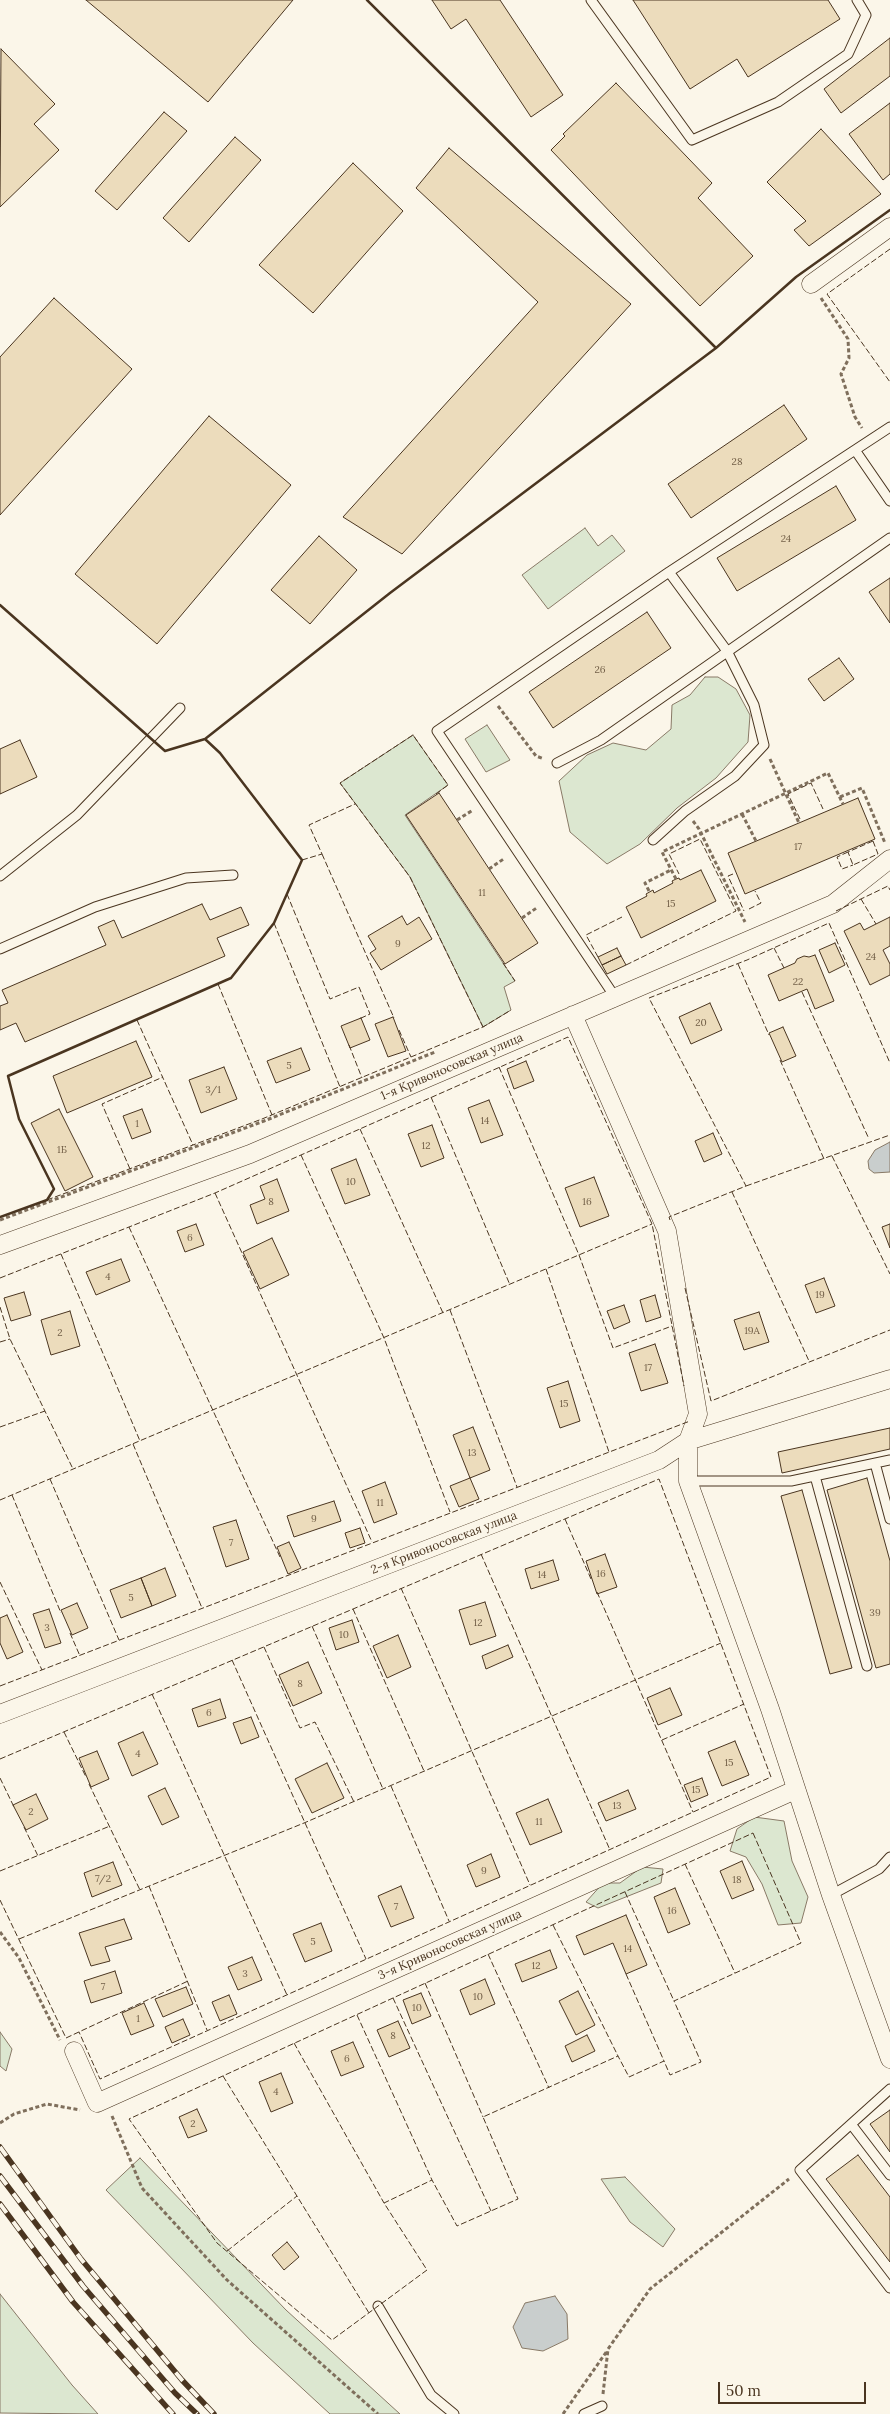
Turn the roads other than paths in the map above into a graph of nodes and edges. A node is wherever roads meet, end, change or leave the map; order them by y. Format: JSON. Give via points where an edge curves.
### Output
{"nodes":[{"id":1,"x":591,"y":0,"type":"edge"},
{"id":2,"x":857,"y":0,"type":"edge"},
{"id":3,"x":890,"y":227,"type":"edge"},
{"id":4,"x":811,"y":284,"type":"road end"},
{"id":5,"x":890,"y":427,"type":"edge"},
{"id":6,"x":855,"y":450,"type":"junction"},
{"id":7,"x":890,"y":501,"type":"edge"},
{"id":8,"x":890,"y":538,"type":"edge"},
{"id":9,"x":669,"y":572,"type":"junction"},
{"id":10,"x":728,"y":652,"type":"junction"},
{"id":11,"x":180,"y":708,"type":"dead end"},
{"id":12,"x":557,"y":763,"type":"road end"},
{"id":13,"x":653,"y":840,"type":"dead end"},
{"id":14,"x":889,"y":854,"type":"edge"},
{"id":15,"x":233,"y":875,"type":"dead end"},
{"id":16,"x":0,"y":876,"type":"edge"},
{"id":17,"x":0,"y":949,"type":"edge"},
{"id":18,"x":615,"y":997,"type":"junction"},
{"id":19,"x":573,"y":1015,"type":"junction"},
{"id":20,"x":0,"y":1246,"type":"edge"},
{"id":21,"x":890,"y":1379,"type":"edge"},
{"id":22,"x":688,"y":1441,"type":"junction"},
{"id":23,"x":890,"y":1460,"type":"edge"},
{"id":24,"x":875,"y":1463,"type":"junction"},
{"id":25,"x":814,"y":1476,"type":"junction"},
{"id":26,"x":688,"y":1480,"type":"junction"},
{"id":27,"x":890,"y":1519,"type":"edge"},
{"id":28,"x":867,"y":1666,"type":"dead end"},
{"id":29,"x":0,"y":1714,"type":"edge"},
{"id":30,"x":795,"y":1790,"type":"junction"},
{"id":31,"x":890,"y":1857,"type":"edge"},
{"id":32,"x":831,"y":1895,"type":"junction"},
{"id":33,"x":74,"y":2051,"type":"road end"},
{"id":34,"x":890,"y":2059,"type":"edge"},
{"id":35,"x":890,"y":2088,"type":"edge"},
{"id":36,"x":851,"y":2124,"type":"junction"},
{"id":37,"x":890,"y":2175,"type":"edge"},
{"id":38,"x":890,"y":2288,"type":"edge"},
{"id":39,"x":378,"y":2306,"type":"dead end"},
{"id":40,"x":602,"y":2406,"type":"road end"},
{"id":41,"x":454,"y":2414,"type":"edge"},
{"id":42,"x":584,"y":2414,"type":"edge"}],
"edges":[{"from":1,"to":2,"type":"lane","via":[[692,140],[778,102],[848,54],[866,15]]},
{"from":3,"to":4,"type":"street"},
{"from":5,"to":6,"type":"lane"},
{"from":6,"to":7,"type":"lane"},
{"from":6,"to":9,"type":"lane"},
{"from":8,"to":10,"type":"lane"},
{"from":9,"to":10,"type":"lane"},
{"from":9,"to":18,"type":"lane","via":[[437,731]]},
{"from":10,"to":12,"type":"lane","via":[[601,740]]},
{"from":10,"to":13,"type":"lane","via":[[754,705],[764,745],[735,776],[685,810]]},
{"from":11,"to":16,"type":"lane","via":[[76,815]]},
{"from":14,"to":18,"type":"street","name":"1-я Кривоносовская улица","via":[[833,904]]},
{"from":15,"to":17,"type":"lane","via":[[186,878],[95,907]]},
{"from":18,"to":19,"type":"street","name":"1-я Кривоносовская улица"},
{"from":19,"to":20,"type":"street","name":"1-я Кривоносовская улица","via":[[250,1154]]},
{"from":19,"to":22,"type":"street","via":[[667,1231],[698,1414]]},
{"from":21,"to":22,"type":"street","name":"2-я Кривоносовская улица"},
{"from":22,"to":26,"type":"street"},
{"from":22,"to":29,"type":"street","name":"2-я Кривоносовская улица","via":[[659,1460]]},
{"from":23,"to":24,"type":"lane"},
{"from":24,"to":25,"type":"lane"},
{"from":24,"to":27,"type":"lane"},
{"from":25,"to":26,"type":"lane","via":[[791,1481]]},
{"from":25,"to":28,"type":"lane"},
{"from":26,"to":30,"type":"street","via":[[770,1709]]},
{"from":30,"to":32,"type":"street"},
{"from":30,"to":33,"type":"street","name":"3-я Кривоносовская улица","via":[[101,2101]]},
{"from":31,"to":32,"type":"lane","via":[[879,1870]]},
{"from":32,"to":34,"type":"street"},
{"from":35,"to":36,"type":"lane"},
{"from":36,"to":37,"type":"lane"},
{"from":36,"to":38,"type":"lane","via":[[800,2170]]},
{"from":39,"to":41,"type":"lane","via":[[431,2395]]},
{"from":40,"to":42,"type":"lane"}]}
